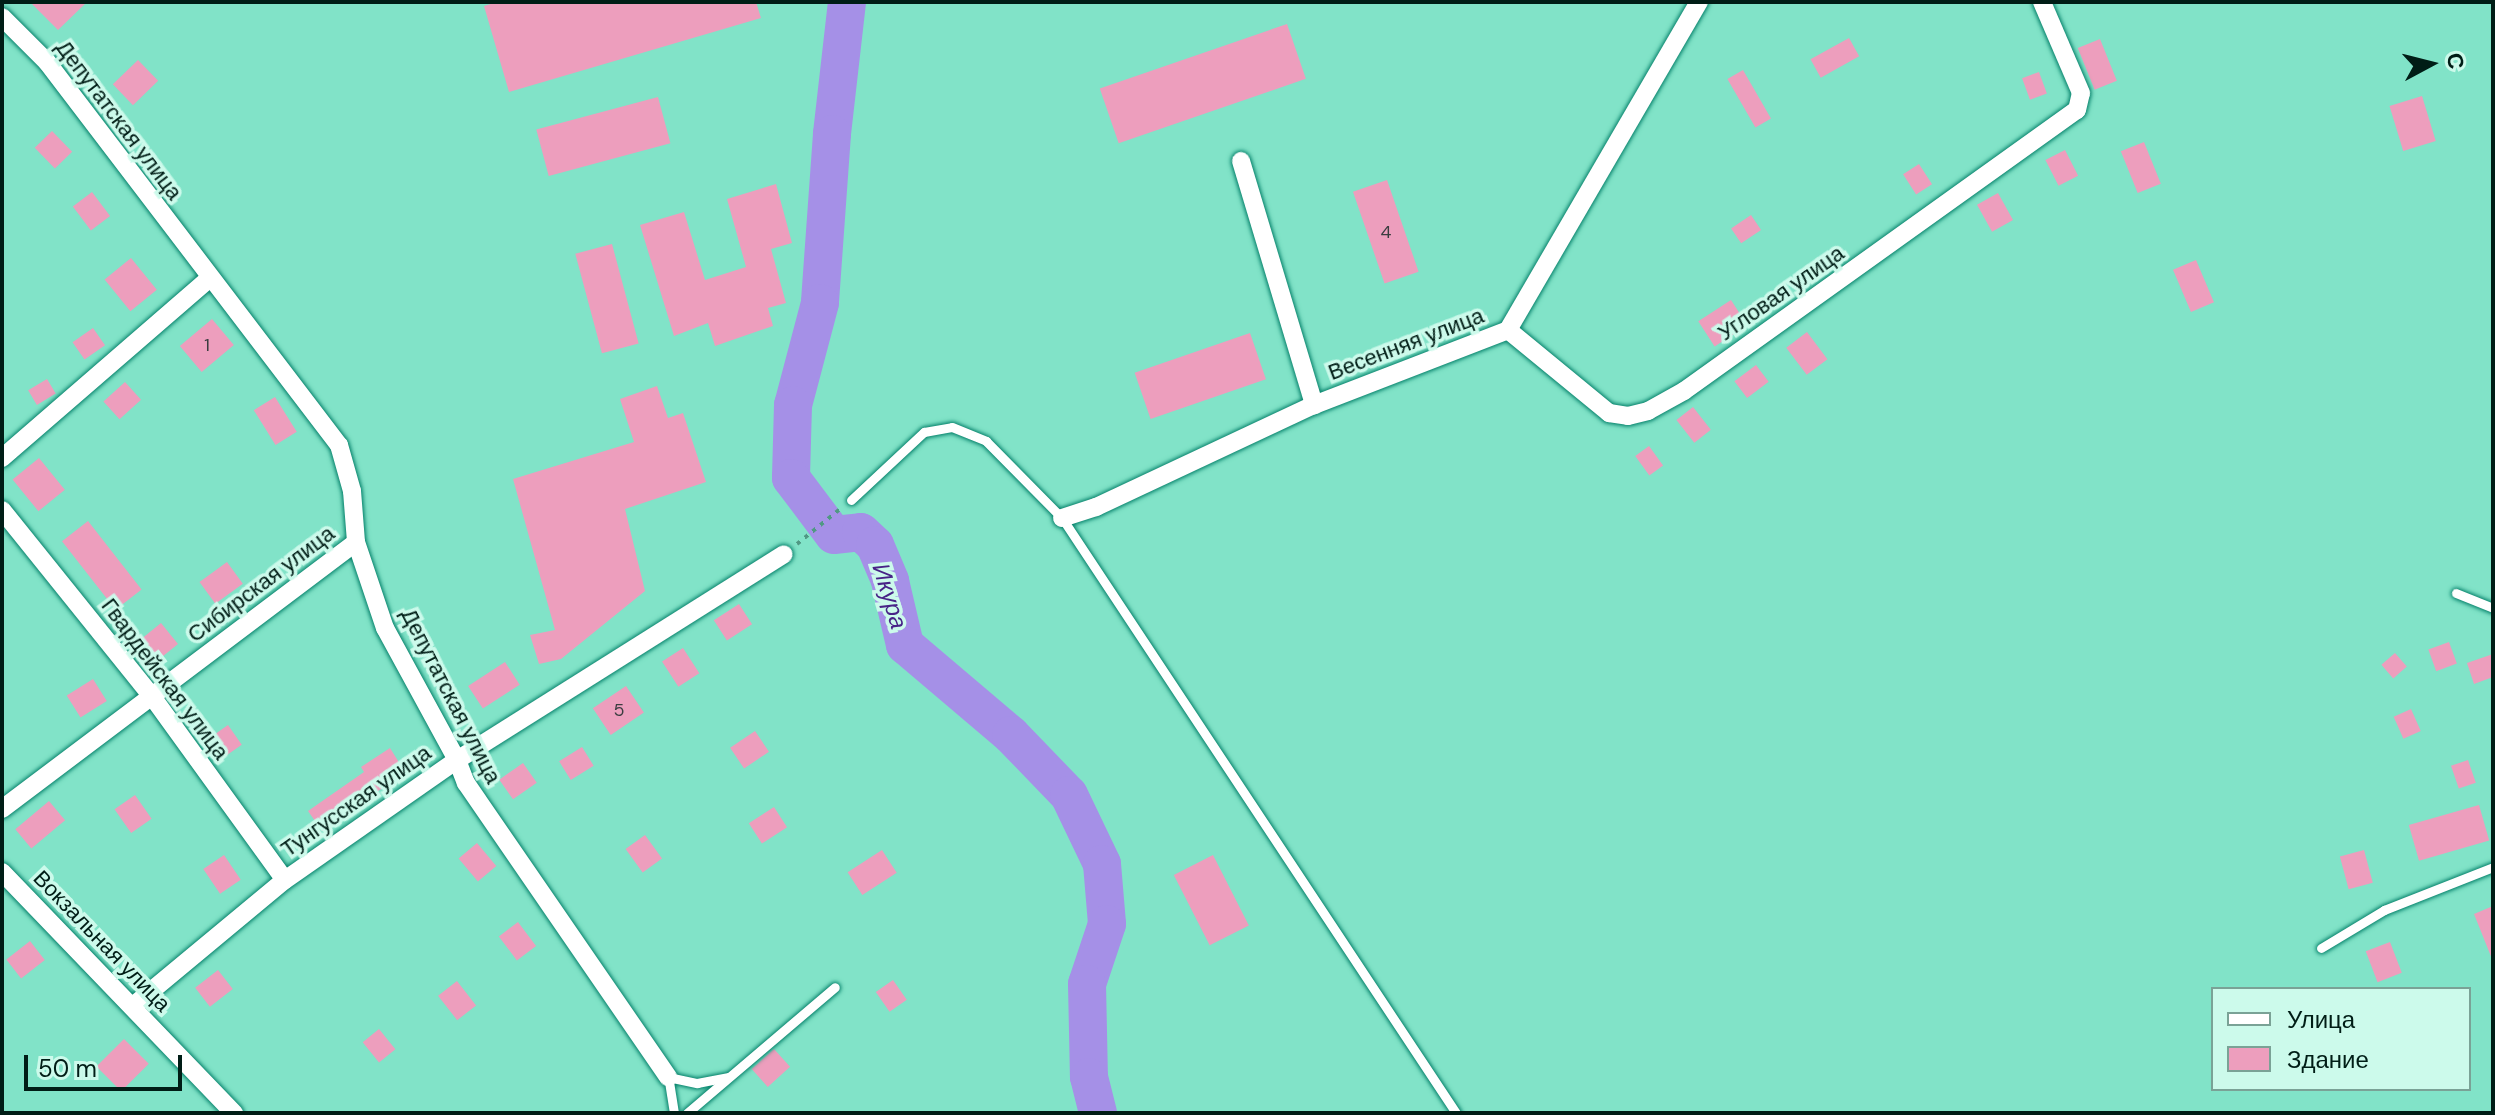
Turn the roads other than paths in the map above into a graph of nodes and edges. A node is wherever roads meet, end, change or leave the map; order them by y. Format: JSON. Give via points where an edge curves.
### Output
{"nodes":[{"id":1,"x":1699,"y":2,"type":"edge"},
{"id":2,"x":2042,"y":2,"type":"edge"},
{"id":3,"x":2,"y":17,"type":"edge"},
{"id":4,"x":1241,"y":161,"type":"dead end"},
{"id":5,"x":209,"y":279,"type":"junction"},
{"id":6,"x":1508,"y":330,"type":"junction"},
{"id":7,"x":1314,"y":405,"type":"junction"},
{"id":8,"x":2,"y":458,"type":"edge"},
{"id":9,"x":851,"y":500,"type":"road end"},
{"id":10,"x":2,"y":510,"type":"edge"},
{"id":11,"x":1062,"y":518,"type":"junction"},
{"id":12,"x":356,"y":542,"type":"junction"},
{"id":13,"x":784,"y":554,"type":"road end"},
{"id":14,"x":2456,"y":593,"type":"dead end"},
{"id":15,"x":2493,"y":608,"type":"edge"},
{"id":16,"x":151,"y":695,"type":"junction"},
{"id":17,"x":457,"y":760,"type":"junction"},
{"id":18,"x":2,"y":809,"type":"edge"},
{"id":19,"x":261,"y":851,"type":"junction"},
{"id":20,"x":312,"y":863,"type":"junction"},
{"id":21,"x":2493,"y":867,"type":"edge"},
{"id":22,"x":2,"y":872,"type":"edge"},
{"id":23,"x":285,"y":880,"type":"junction"},
{"id":24,"x":2321,"y":948,"type":"dead end"},
{"id":25,"x":835,"y":987,"type":"dead end"},
{"id":26,"x":133,"y":1006,"type":"junction"},
{"id":27,"x":668,"y":1077,"type":"junction"},
{"id":28,"x":731,"y":1077,"type":"junction"},
{"id":29,"x":234,"y":1113,"type":"edge"},
{"id":30,"x":674,"y":1113,"type":"edge"},
{"id":31,"x":687,"y":1113,"type":"edge"},
{"id":32,"x":1456,"y":1113,"type":"edge"}],
"edges":[{"from":1,"to":6,"type":"street","name":"Весенняя улица"},
{"from":2,"to":6,"type":"street","name":"Угловая улица","via":[[2081,93],[2077,110],[1684,391],[1648,411],[1609,413]]},
{"from":3,"to":5,"type":"street","name":"Депутатская улица","via":[[47,62]]},
{"from":4,"to":7,"type":"street"},
{"from":5,"to":8,"type":"street"},
{"from":5,"to":12,"type":"street","name":"Депутатская улица","via":[[339,445],[352,491]]},
{"from":6,"to":7,"type":"street","name":"Весенняя улица"},
{"from":7,"to":11,"type":"street","name":"Весенняя улица"},
{"from":9,"to":11,"type":"lane","via":[[924,432],[952,427],[986,441]]},
{"from":10,"to":16,"type":"street","name":"Гвардейская улица"},
{"from":11,"to":32,"type":"lane"},
{"from":12,"to":16,"type":"street","name":"Сибирская улица"},
{"from":12,"to":17,"type":"street","name":"Депутатская улица","via":[[385,628]]},
{"from":13,"to":17,"type":"street","name":"Тунгусская улица"},
{"from":14,"to":15,"type":"lane"},
{"from":16,"to":18,"type":"street","name":"Сибирская улица"},
{"from":16,"to":19,"type":"street","name":"Гвардейская улица"},
{"from":17,"to":20,"type":"street","name":"Тунгусская улица"},
{"from":17,"to":27,"type":"street","name":"Депутатская улица","via":[[466,783]]},
{"from":19,"to":20,"type":"street","via":[[289,862]]},
{"from":19,"to":23,"type":"street","name":"Гвардейская улица"},
{"from":20,"to":23,"type":"street","name":"Тунгусская улица"},
{"from":21,"to":24,"type":"lane","via":[[2384,910]]},
{"from":22,"to":26,"type":"street","name":"Вокзальная улица"},
{"from":23,"to":26,"type":"street","name":"Тунгусская улица"},
{"from":25,"to":28,"type":"lane"},
{"from":26,"to":29,"type":"street","name":"Вокзальная улица"},
{"from":27,"to":28,"type":"lane","via":[[697,1083]]},
{"from":27,"to":30,"type":"lane"},
{"from":28,"to":31,"type":"lane"}]}
